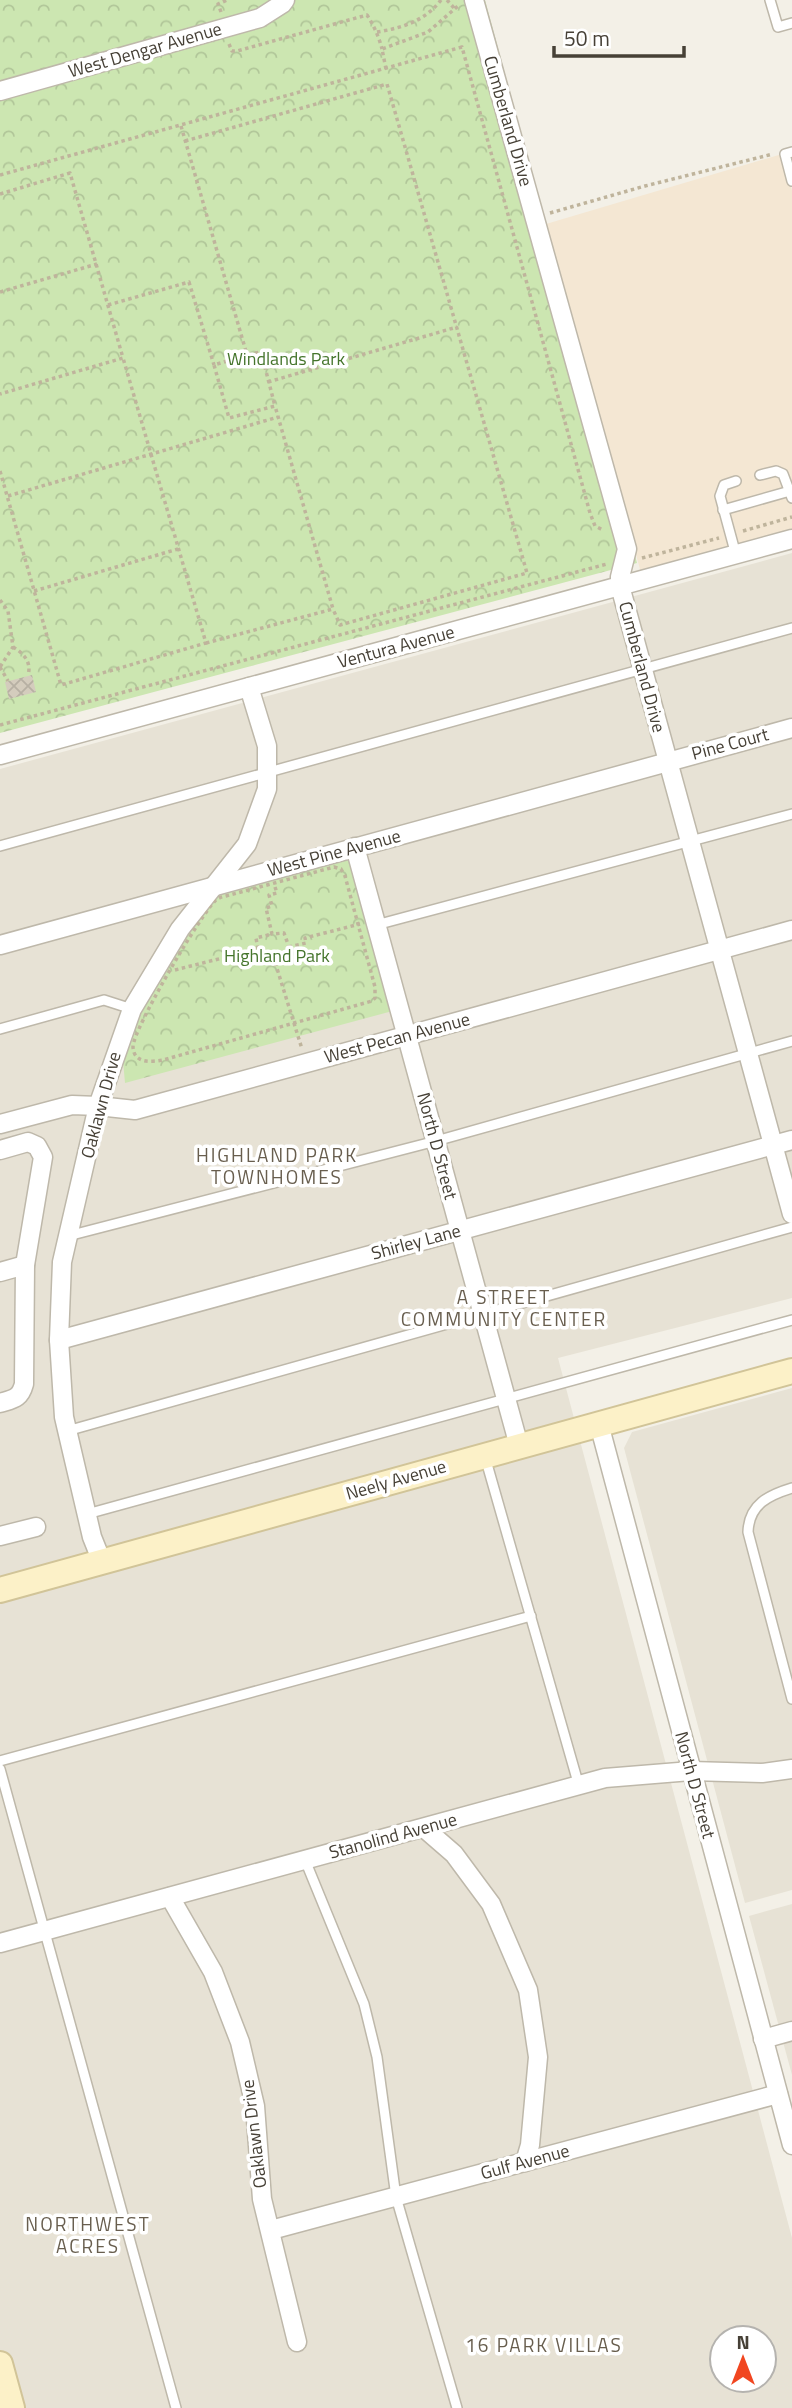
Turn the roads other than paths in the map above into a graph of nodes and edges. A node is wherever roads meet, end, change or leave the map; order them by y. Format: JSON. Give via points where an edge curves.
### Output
{"nodes":[{"id":1,"x":285,"y":0,"type":"edge"},
{"id":2,"x":770,"y":0,"type":"edge"},
{"id":3,"x":470,"y":4,"type":"edge"},
{"id":4,"x":791,"y":27,"type":"edge"},
{"id":5,"x":0,"y":91,"type":"edge"},
{"id":6,"x":792,"y":152,"type":"edge"},
{"id":7,"x":792,"y":181,"type":"edge"},
{"id":8,"x":760,"y":475,"type":"dead end"},
{"id":9,"x":736,"y":481,"type":"dead end"},
{"id":10,"x":791,"y":494,"type":"edge"},
{"id":11,"x":723,"y":510,"type":"junction"},
{"id":12,"x":792,"y":539,"type":"edge"},
{"id":13,"x":736,"y":555,"type":"junction"},
{"id":14,"x":620,"y":586,"type":"junction"},
{"id":15,"x":792,"y":628,"type":"edge"},
{"id":16,"x":643,"y":669,"type":"junction"},
{"id":17,"x":249,"y":687,"type":"junction"},
{"id":18,"x":792,"y":728,"type":"edge"},
{"id":19,"x":0,"y":755,"type":"edge"},
{"id":20,"x":668,"y":761,"type":"junction"},
{"id":21,"x":267,"y":774,"type":"junction"},
{"id":22,"x":792,"y":814,"type":"edge"},
{"id":23,"x":691,"y":842,"type":"junction"},
{"id":24,"x":0,"y":846,"type":"edge"},
{"id":25,"x":355,"y":847,"type":"junction"},
{"id":26,"x":215,"y":886,"type":"junction"},
{"id":27,"x":370,"y":923,"type":"junction"},
{"id":28,"x":792,"y":930,"type":"edge"},
{"id":29,"x":0,"y":945,"type":"edge"},
{"id":30,"x":720,"y":950,"type":"junction"},
{"id":31,"x":132,"y":1009,"type":"junction"},
{"id":32,"x":0,"y":1029,"type":"edge"},
{"id":33,"x":407,"y":1036,"type":"junction"},
{"id":34,"x":792,"y":1041,"type":"edge"},
{"id":35,"x":748,"y":1053,"type":"junction"},
{"id":36,"x":98,"y":1106,"type":"junction"},
{"id":37,"x":0,"y":1124,"type":"edge"},
{"id":38,"x":792,"y":1140,"type":"edge"},
{"id":39,"x":436,"y":1141,"type":"junction"},
{"id":40,"x":773,"y":1145,"type":"junction"},
{"id":41,"x":0,"y":1150,"type":"edge"},
{"id":42,"x":792,"y":1214,"type":"edge"},
{"id":43,"x":792,"y":1227,"type":"edge"},
{"id":44,"x":460,"y":1230,"type":"junction"},
{"id":45,"x":68,"y":1236,"type":"junction"},
{"id":46,"x":24,"y":1265,"type":"junction"},
{"id":47,"x":0,"y":1272,"type":"edge"},
{"id":48,"x":482,"y":1314,"type":"junction"},
{"id":49,"x":792,"y":1320,"type":"edge"},
{"id":50,"x":59,"y":1340,"type":"junction"},
{"id":51,"x":792,"y":1371,"type":"edge"},
{"id":52,"x":506,"y":1398,"type":"junction"},
{"id":53,"x":0,"y":1403,"type":"edge"},
{"id":54,"x":599,"y":1424,"type":"junction"},
{"id":55,"x":67,"y":1431,"type":"junction"},
{"id":56,"x":519,"y":1446,"type":"junction"},
{"id":57,"x":484,"y":1455,"type":"junction"},
{"id":58,"x":792,"y":1488,"type":"edge"},
{"id":59,"x":87,"y":1514,"type":"junction"},
{"id":60,"x":36,"y":1528,"type":"dead end"},
{"id":61,"x":0,"y":1536,"type":"edge"},
{"id":62,"x":102,"y":1562,"type":"junction"},
{"id":63,"x":0,"y":1590,"type":"edge"},
{"id":64,"x":531,"y":1616,"type":"junction"},
{"id":65,"x":792,"y":1699,"type":"edge"},
{"id":66,"x":0,"y":1761,"type":"edge"},
{"id":67,"x":0,"y":1769,"type":"edge"},
{"id":68,"x":792,"y":1769,"type":"edge"},
{"id":69,"x":691,"y":1771,"type":"junction"},
{"id":70,"x":579,"y":1786,"type":"junction"},
{"id":71,"x":424,"y":1828,"type":"junction"},
{"id":72,"x":305,"y":1860,"type":"junction"},
{"id":73,"x":170,"y":1897,"type":"junction"},
{"id":74,"x":46,"y":1931,"type":"junction"},
{"id":75,"x":0,"y":1943,"type":"edge"},
{"id":76,"x":792,"y":2031,"type":"edge"},
{"id":77,"x":763,"y":2039,"type":"junction"},
{"id":78,"x":778,"y":2094,"type":"junction"},
{"id":79,"x":792,"y":2145,"type":"edge"},
{"id":80,"x":525,"y":2162,"type":"junction"},
{"id":81,"x":396,"y":2197,"type":"junction"},
{"id":82,"x":271,"y":2231,"type":"junction"},
{"id":83,"x":297,"y":2342,"type":"dead end"},
{"id":84,"x":0,"y":2364,"type":"edge"},
{"id":85,"x":12,"y":2408,"type":"edge"},
{"id":86,"x":176,"y":2408,"type":"edge"},
{"id":87,"x":457,"y":2408,"type":"edge"}],
"edges":[{"from":1,"to":5,"type":"street","name":"West Dengar Avenue","via":[[260,18]]},
{"from":2,"to":4,"type":"lane","via":[[778,27]]},
{"from":3,"to":14,"type":"street","name":"Cumberland Drive","via":[[535,216],[627,549]]},
{"from":6,"to":7,"type":"lane","via":[[785,155]]},
{"from":8,"to":10,"type":"lane","via":[[783,474]]},
{"from":9,"to":11,"type":"lane","via":[[722,488]]},
{"from":10,"to":11,"type":"lane"},
{"from":11,"to":13,"type":"lane"},
{"from":12,"to":13,"type":"street","name":"Ventura Avenue"},
{"from":13,"to":14,"type":"street","name":"Ventura Avenue"},
{"from":14,"to":16,"type":"street","name":"Cumberland Drive"},
{"from":14,"to":17,"type":"street","name":"Ventura Avenue"},
{"from":15,"to":16,"type":"lane"},
{"from":16,"to":20,"type":"street","name":"Cumberland Drive"},
{"from":16,"to":21,"type":"lane"},
{"from":17,"to":19,"type":"street","name":"Ventura Avenue"},
{"from":17,"to":21,"type":"street","name":"Oaklawn Drive","via":[[267,746]]},
{"from":18,"to":20,"type":"street","name":"Pine Court"},
{"from":20,"to":23,"type":"street","name":"Cumberland Drive"},
{"from":20,"to":25,"type":"street","name":"West Pine Avenue"},
{"from":21,"to":24,"type":"lane"},
{"from":21,"to":26,"type":"street","name":"Oaklawn Drive","via":[[267,789],[247,844]]},
{"from":22,"to":23,"type":"lane"},
{"from":23,"to":27,"type":"lane"},
{"from":23,"to":30,"type":"street","name":"Cumberland Drive"},
{"from":25,"to":26,"type":"street","name":"West Pine Avenue"},
{"from":25,"to":27,"type":"street","name":"North D Street"},
{"from":26,"to":29,"type":"street","name":"West Pine Avenue"},
{"from":26,"to":31,"type":"street","name":"Oaklawn Drive","via":[[180,929]]},
{"from":27,"to":33,"type":"street","name":"North D Street"},
{"from":28,"to":30,"type":"street","name":"West Pecan Avenue"},
{"from":30,"to":33,"type":"street","name":"West Pecan Avenue"},
{"from":30,"to":35,"type":"street","name":"Cumberland Drive"},
{"from":31,"to":32,"type":"lane","via":[[104,1000]]},
{"from":31,"to":36,"type":"street","name":"Oaklawn Drive"},
{"from":33,"to":36,"type":"street","name":"West Pecan Avenue","via":[[135,1110]]},
{"from":33,"to":39,"type":"street","name":"North D Street"},
{"from":34,"to":35,"type":"lane"},
{"from":35,"to":39,"type":"lane"},
{"from":35,"to":40,"type":"street","name":"Cumberland Drive"},
{"from":36,"to":37,"type":"street","name":"West Pecan Avenue","via":[[72,1105]]},
{"from":36,"to":45,"type":"street","name":"Oaklawn Drive"},
{"from":38,"to":40,"type":"street","name":"Shirley Lane"},
{"from":39,"to":44,"type":"street","name":"North D Street"},
{"from":39,"to":45,"type":"lane"},
{"from":40,"to":42,"type":"street","name":"Cumberland Drive"},
{"from":40,"to":44,"type":"street","name":"Shirley Lane"},
{"from":41,"to":46,"type":"street","via":[[28,1142],[37,1146],[43,1157]]},
{"from":43,"to":48,"type":"lane"},
{"from":44,"to":48,"type":"street","name":"North D Street"},
{"from":44,"to":50,"type":"street","name":"Shirley Lane"},
{"from":45,"to":50,"type":"street","name":"Oaklawn Drive","via":[[62,1262]]},
{"from":46,"to":47,"type":"street"},
{"from":46,"to":53,"type":"street","via":[[24,1384],[16,1399]]},
{"from":48,"to":52,"type":"street","name":"North D Street"},
{"from":48,"to":55,"type":"lane"},
{"from":49,"to":52,"type":"lane"},
{"from":50,"to":55,"type":"street","name":"Oaklawn Drive"},
{"from":51,"to":54,"type":"street","name":"Neely Avenue"},
{"from":52,"to":56,"type":"street","name":"North D Street"},
{"from":52,"to":59,"type":"lane"},
{"from":54,"to":56,"type":"street","name":"Neely Avenue"},
{"from":54,"to":69,"type":"street","name":"North D Street"},
{"from":55,"to":59,"type":"street","name":"Oaklawn Drive"},
{"from":56,"to":57,"type":"street","name":"Neely Avenue"},
{"from":57,"to":62,"type":"street","name":"Neely Avenue"},
{"from":57,"to":64,"type":"lane"},
{"from":58,"to":65,"type":"lane","via":[[757,1505],[748,1532]]},
{"from":59,"to":62,"type":"street","name":"Oaklawn Drive"},
{"from":60,"to":61,"type":"street"},
{"from":62,"to":63,"type":"street","name":"Neely Avenue"},
{"from":64,"to":66,"type":"lane"},
{"from":64,"to":70,"type":"lane"},
{"from":67,"to":74,"type":"lane"},
{"from":68,"to":69,"type":"street","name":"Stanolind Avenue"},
{"from":69,"to":70,"type":"street","name":"Stanolind Avenue"},
{"from":69,"to":77,"type":"street","name":"North D Street"},
{"from":70,"to":71,"type":"street","name":"Stanolind Avenue"},
{"from":71,"to":72,"type":"street","name":"Stanolind Avenue"},
{"from":71,"to":80,"type":"street","via":[[454,1854],[491,1903],[528,1990],[538,2057]]},
{"from":72,"to":73,"type":"street","name":"Stanolind Avenue"},
{"from":72,"to":81,"type":"lane","via":[[364,2004],[377,2057]]},
{"from":73,"to":74,"type":"street","name":"Stanolind Avenue"},
{"from":73,"to":82,"type":"street","name":"Oaklawn Drive","via":[[214,1972],[240,2042],[254,2106],[262,2199]]},
{"from":74,"to":75,"type":"street","name":"Stanolind Avenue"},
{"from":74,"to":86,"type":"lane"},
{"from":76,"to":77,"type":"street"},
{"from":77,"to":78,"type":"street","name":"North D Street"},
{"from":78,"to":79,"type":"street","name":"North D Street"},
{"from":78,"to":80,"type":"street","name":"Gulf Avenue"},
{"from":80,"to":81,"type":"street","name":"Gulf Avenue"},
{"from":81,"to":82,"type":"street","name":"Gulf Avenue"},
{"from":81,"to":87,"type":"lane"},
{"from":82,"to":83,"type":"street","name":"Oaklawn Drive"},
{"from":84,"to":85,"type":"street"}]}
